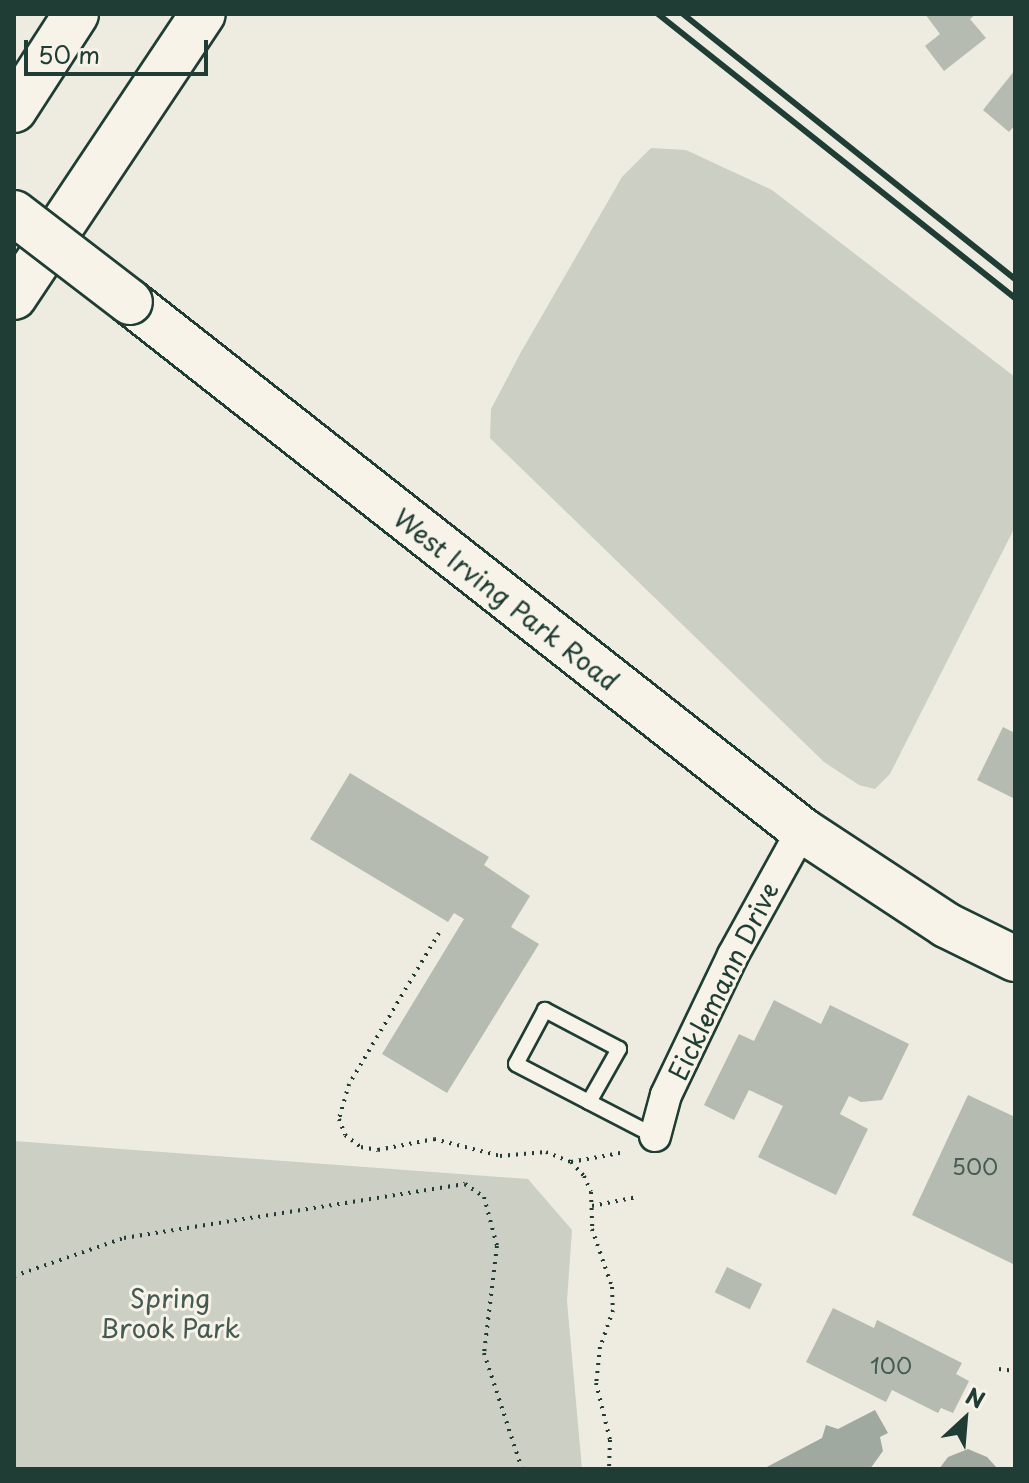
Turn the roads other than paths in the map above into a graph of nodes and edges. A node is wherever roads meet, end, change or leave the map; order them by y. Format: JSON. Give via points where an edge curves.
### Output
{"nodes":[{"id":1,"x":203,"y":14,"type":"edge"},
{"id":2,"x":67,"y":28,"type":"edge"},
{"id":3,"x":14,"y":99,"type":"edge"},
{"id":4,"x":14,"y":110,"type":"edge"},
{"id":5,"x":14,"y":213,"type":"edge"},
{"id":6,"x":14,"y":297,"type":"edge"},
{"id":7,"x":802,"y":830,"type":"junction"},
{"id":8,"x":1015,"y":959,"type":"edge"},
{"id":9,"x":589,"y":1102,"type":"junction"},
{"id":10,"x":655,"y":1136,"type":"joint"}],
"edges":[{"from":1,"to":6,"type":"main road"},
{"from":2,"to":3,"type":"main road"},
{"from":2,"to":4,"type":"main road"},
{"from":5,"to":7,"type":"main road","name":"West Irving Park Road","bridge":true},
{"from":7,"to":8,"type":"main road","name":"West Irving Park Road","via":[[946,925]]},
{"from":7,"to":10,"type":"street","name":"Eicklemann Drive","via":[[733,955],[666,1095]]},
{"from":9,"to":9,"type":"lane","via":[[516,1064],[545,1010],[619,1049]]},
{"from":9,"to":10,"type":"lane"}]}
